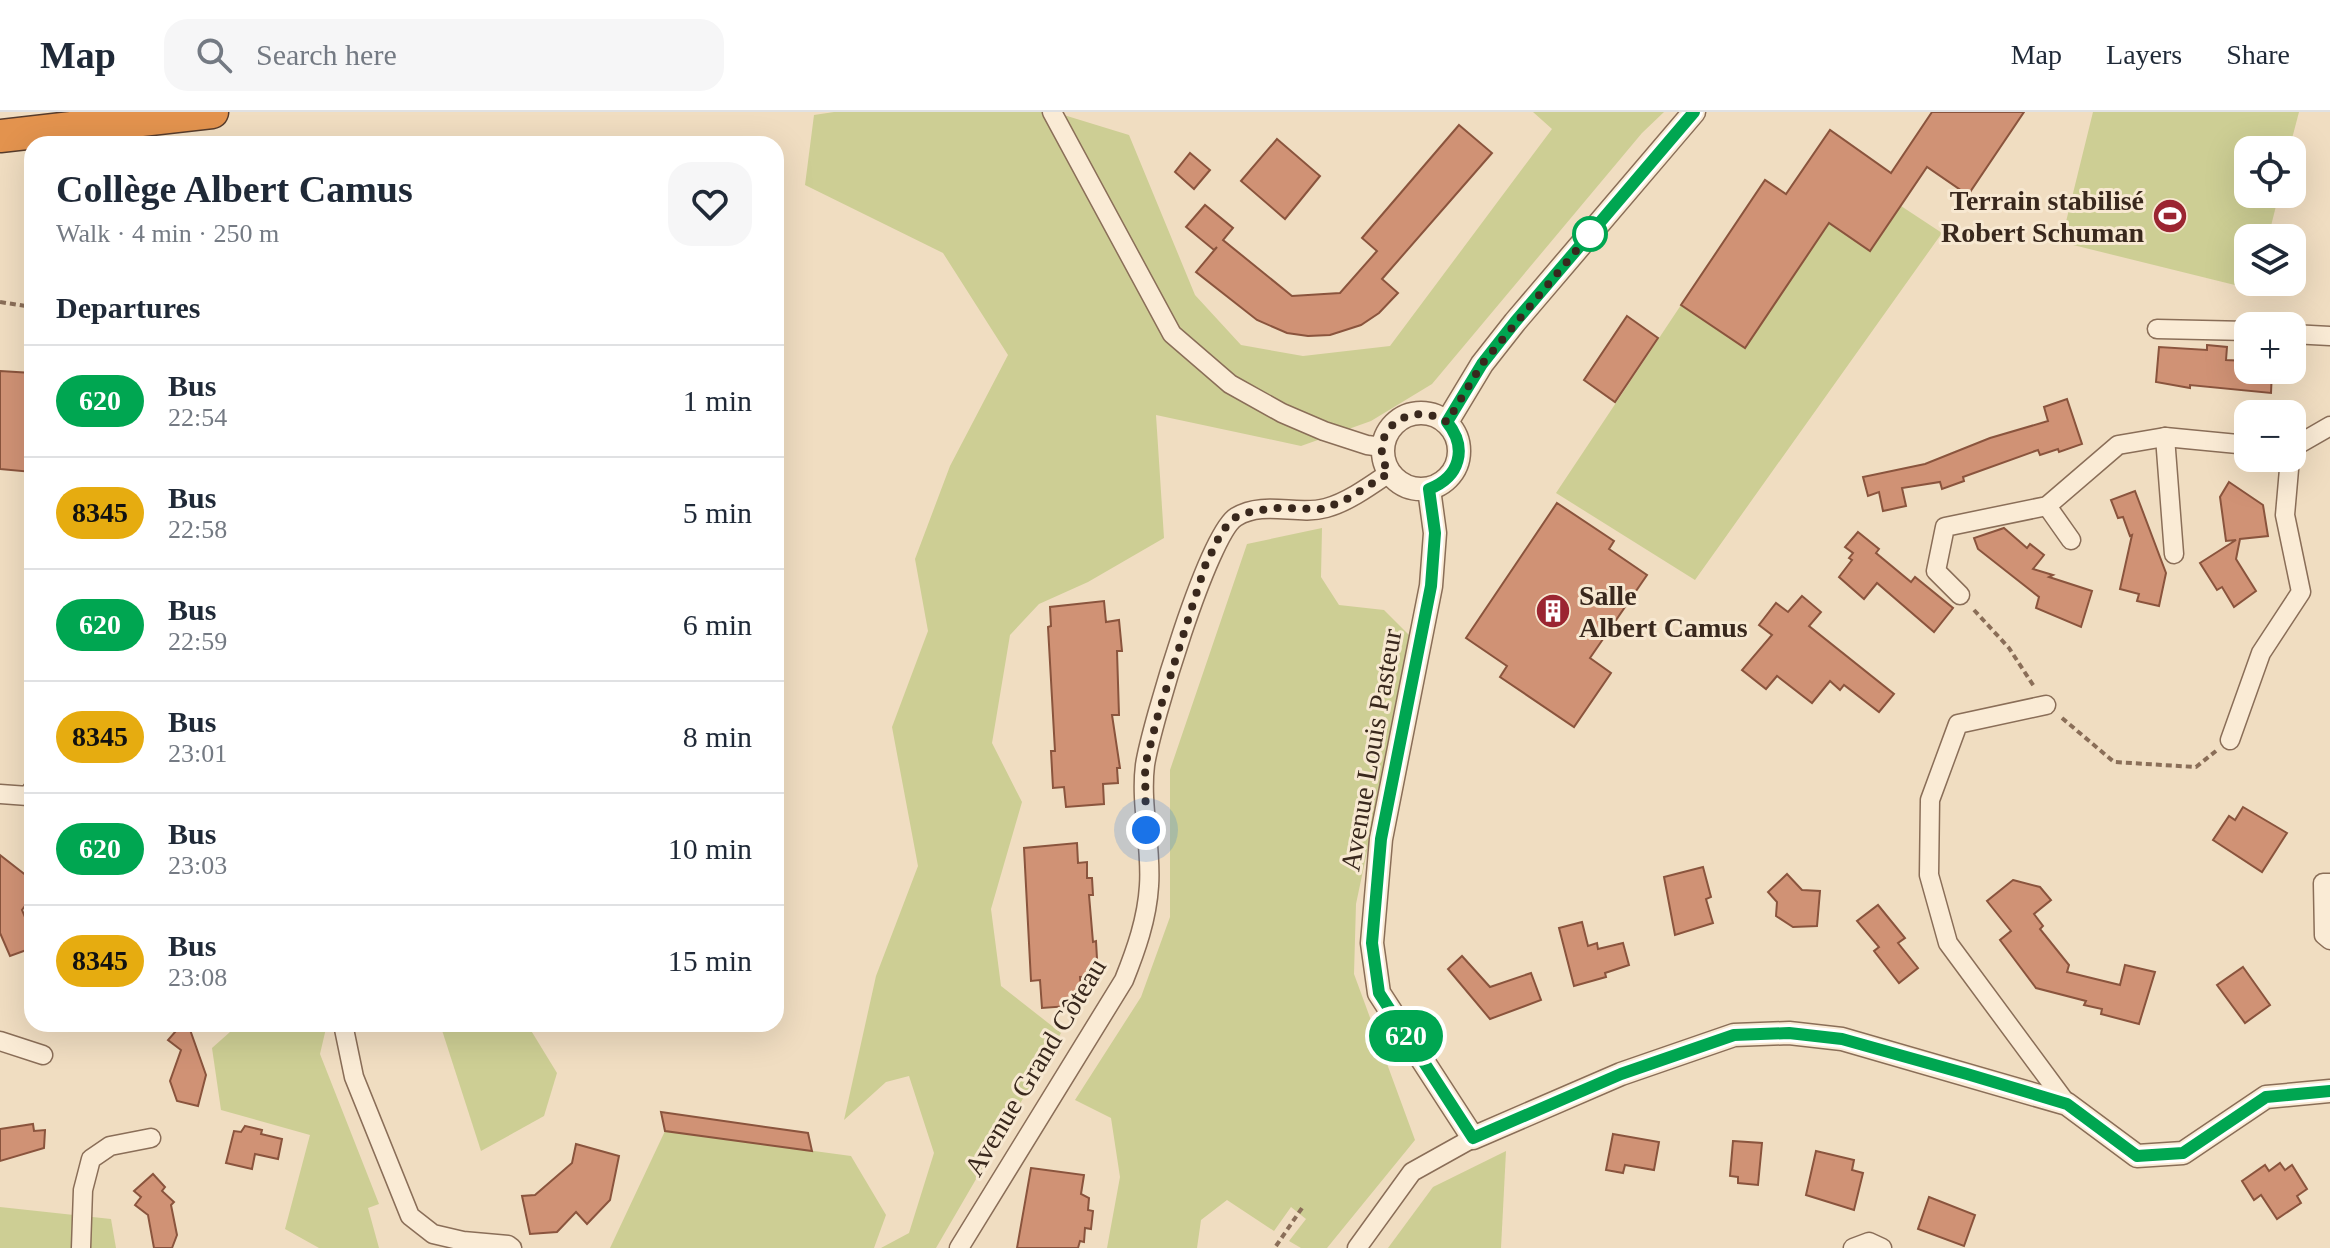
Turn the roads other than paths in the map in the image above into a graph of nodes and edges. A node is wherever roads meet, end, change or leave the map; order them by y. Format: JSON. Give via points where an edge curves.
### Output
{"nodes":[{"id":1,"x":212,"y":112,"type":"edge"},
{"id":2,"x":1052,"y":112,"type":"edge"},
{"id":3,"x":1694,"y":112,"type":"edge"},
{"id":4,"x":0,"y":136,"type":"edge"},
{"id":5,"x":2157,"y":329,"type":"dead end"},
{"id":6,"x":2234,"y":331,"type":"edge"},
{"id":7,"x":2306,"y":335,"type":"edge"},
{"id":8,"x":2330,"y":336,"type":"edge"},
{"id":9,"x":1447,"y":422,"type":"junction"},
{"id":10,"x":2330,"y":426,"type":"edge"},
{"id":11,"x":2165,"y":437,"type":"junction"},
{"id":12,"x":2306,"y":440,"type":"edge"},
{"id":13,"x":2234,"y":444,"type":"edge"},
{"id":14,"x":1382,"y":447,"type":"junction"},
{"id":15,"x":2289,"y":472,"type":"edge"},
{"id":16,"x":1389,"y":473,"type":"junction"},
{"id":17,"x":1429,"y":489,"type":"junction"},
{"id":18,"x":2047,"y":506,"type":"junction"},
{"id":19,"x":2071,"y":540,"type":"dead end"},
{"id":20,"x":2174,"y":554,"type":"dead end"},
{"id":21,"x":1960,"y":595,"type":"road end"},
{"id":22,"x":2046,"y":705,"type":"road end"},
{"id":23,"x":2230,"y":740,"type":"road end"},
{"id":24,"x":0,"y":794,"type":"edge"},
{"id":25,"x":24,"y":796,"type":"edge"},
{"id":26,"x":2330,"y":883,"type":"edge"},
{"id":27,"x":2330,"y":940,"type":"edge"},
{"id":28,"x":345,"y":1032,"type":"edge"},
{"id":29,"x":0,"y":1041,"type":"edge"},
{"id":30,"x":43,"y":1055,"type":"dead end"},
{"id":31,"x":2330,"y":1091,"type":"edge"},
{"id":32,"x":2067,"y":1104,"type":"junction"},
{"id":33,"x":151,"y":1138,"type":"dead end"},
{"id":34,"x":1473,"y":1138,"type":"junction"},
{"id":35,"x":81,"y":1248,"type":"edge"},
{"id":36,"x":512,"y":1248,"type":"edge"},
{"id":37,"x":959,"y":1248,"type":"edge"},
{"id":38,"x":1357,"y":1248,"type":"edge"},
{"id":39,"x":1853,"y":1248,"type":"edge"},
{"id":40,"x":1882,"y":1248,"type":"edge"}],
"edges":[{"from":1,"to":4,"type":"highway"},
{"from":2,"to":14,"type":"street","via":[[1172,334],[1230,384],[1282,413]]},
{"from":3,"to":9,"type":"street","via":[[1515,322]]},
{"from":5,"to":6,"type":"street"},
{"from":7,"to":8,"type":"street"},
{"from":9,"to":14,"type":"street","via":[[1421,412],[1407,415],[1395,422]]},
{"from":9,"to":17,"type":"street","via":[[1460,455],[1450,477]]},
{"from":10,"to":12,"type":"street"},
{"from":11,"to":13,"type":"street"},
{"from":11,"to":18,"type":"street","via":[[2118,445]]},
{"from":11,"to":20,"type":"street"},
{"from":14,"to":16,"type":"street"},
{"from":15,"to":23,"type":"street","via":[[2285,515],[2301,592],[2261,653]]},
{"from":16,"to":17,"type":"street","via":[[1408,488]]},
{"from":16,"to":37,"type":"street","name":"Avenue Grand Côteau","via":[[1324,509],[1253,511],[1236,517],[1222,531],[1205,566],[1145,766],[1149,886],[1139,944],[1124,980]]},
{"from":17,"to":34,"type":"street","name":"Avenue Louis Pasteur","via":[[1435,533],[1431,586],[1381,839],[1372,943],[1379,993]]},
{"from":18,"to":19,"type":"street"},
{"from":18,"to":21,"type":"street","via":[[1945,527],[1936,571]]},
{"from":22,"to":32,"type":"street","via":[[1958,724],[1930,800],[1929,875],[1948,943]]},
{"from":24,"to":25,"type":"street"},
{"from":26,"to":27,"type":"street","via":[[2323,883],[2324,935]]},
{"from":28,"to":36,"type":"street","via":[[354,1077],[410,1216],[433,1234]]},
{"from":29,"to":30,"type":"street"},
{"from":31,"to":32,"type":"street","via":[[2266,1097],[2183,1153],[2137,1156]]},
{"from":32,"to":34,"type":"street","via":[[1842,1039],[1789,1033],[1734,1035],[1621,1074]]},
{"from":33,"to":35,"type":"street","via":[[110,1146],[91,1159],[83,1190]]},
{"from":34,"to":38,"type":"street","via":[[1412,1172]]},
{"from":39,"to":40,"type":"street","via":[[1869,1242]]}]}
